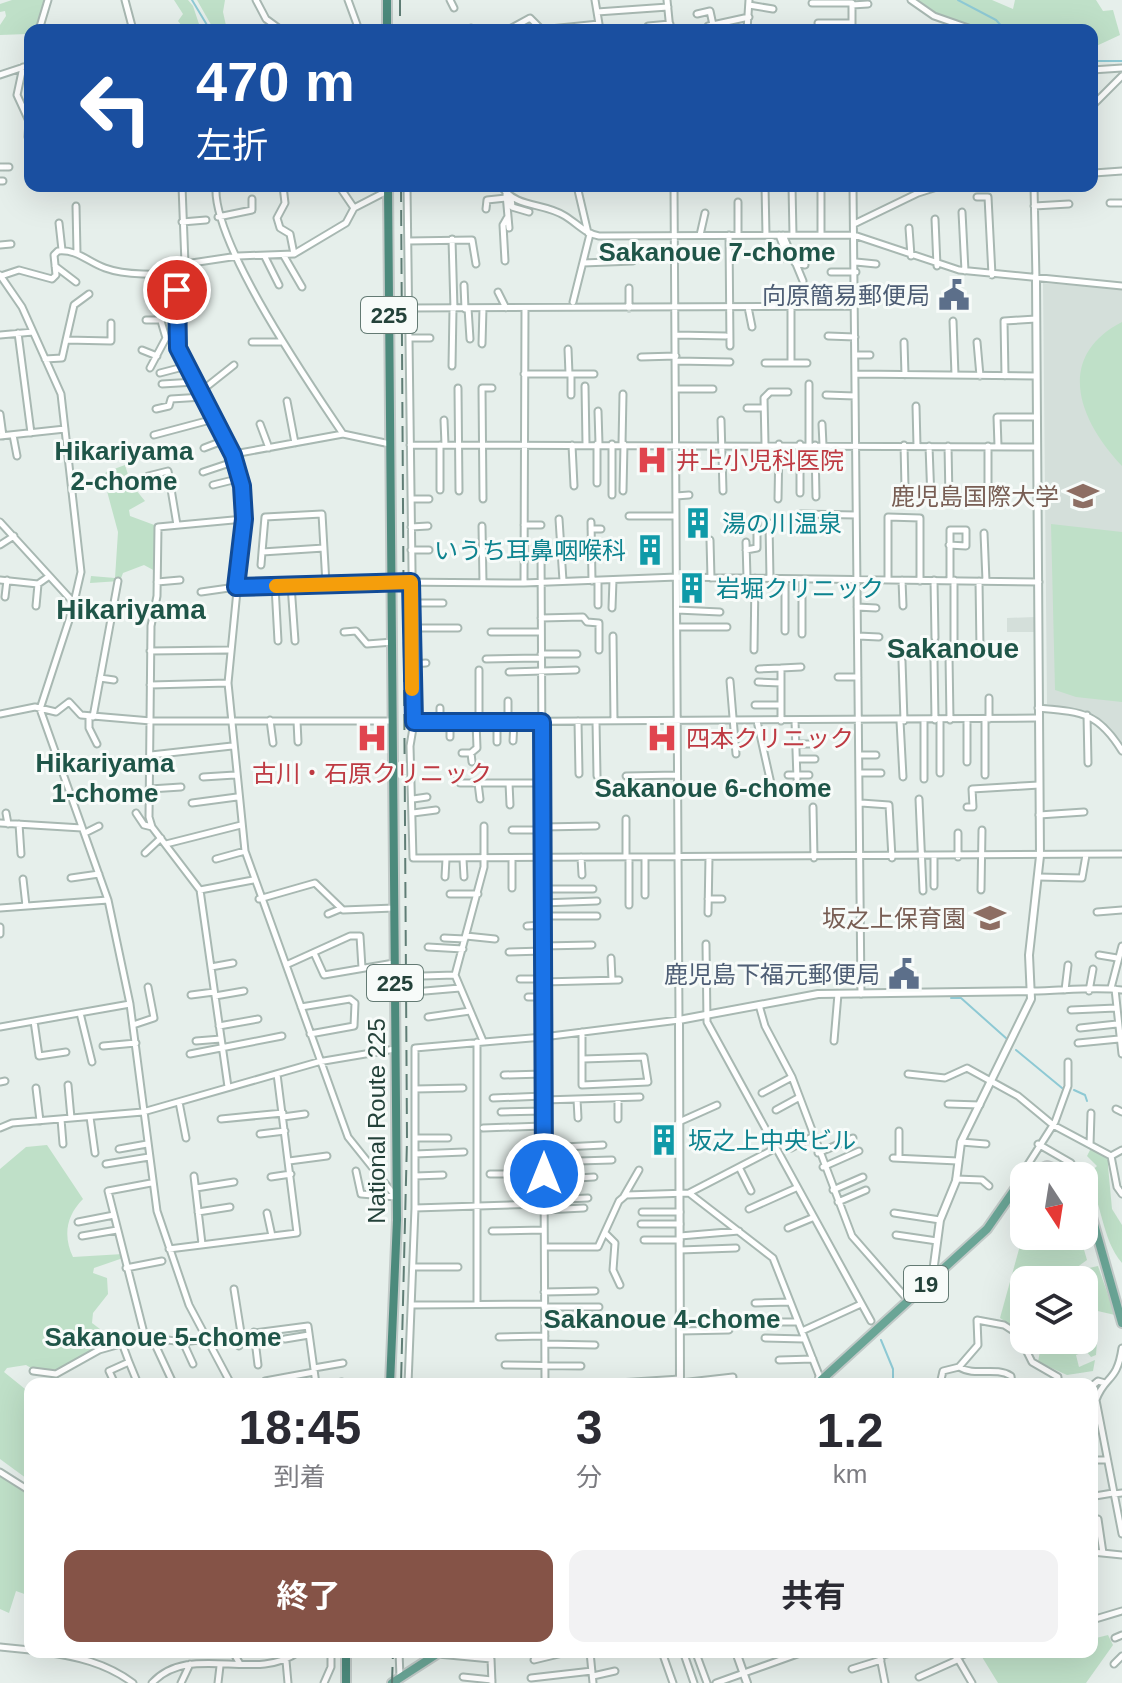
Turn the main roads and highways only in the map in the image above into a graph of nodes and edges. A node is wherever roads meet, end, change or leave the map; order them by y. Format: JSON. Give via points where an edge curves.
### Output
{"nodes":[{"id":1,"x":387,"y":0,"type":"edge"},
{"id":2,"x":387,"y":24,"type":"edge"},
{"id":3,"x":388,"y":192,"type":"edge"},
{"id":4,"x":1010,"y":1195,"type":"edge"},
{"id":5,"x":1098,"y":1238,"type":"edge"},
{"id":6,"x":1122,"y":1323,"type":"edge"},
{"id":7,"x":390,"y":1378,"type":"edge"},
{"id":8,"x":825,"y":1378,"type":"edge"},
{"id":9,"x":346,"y":1658,"type":"edge"},
{"id":10,"x":431,"y":1658,"type":"edge"},
{"id":11,"x":396,"y":1680,"type":"edge"},
{"id":12,"x":346,"y":1683,"type":"edge"}],
"edges":[{"from":1,"to":2,"type":"highway"},
{"from":3,"to":7,"type":"highway","name":"National Route 225","number":"225","via":[[397,1197]]},
{"from":4,"to":8,"type":"main road","number":"19","via":[[987,1229]]},
{"from":5,"to":6,"type":"main road"},
{"from":9,"to":12,"type":"highway"},
{"from":10,"to":11,"type":"main road"}]}
